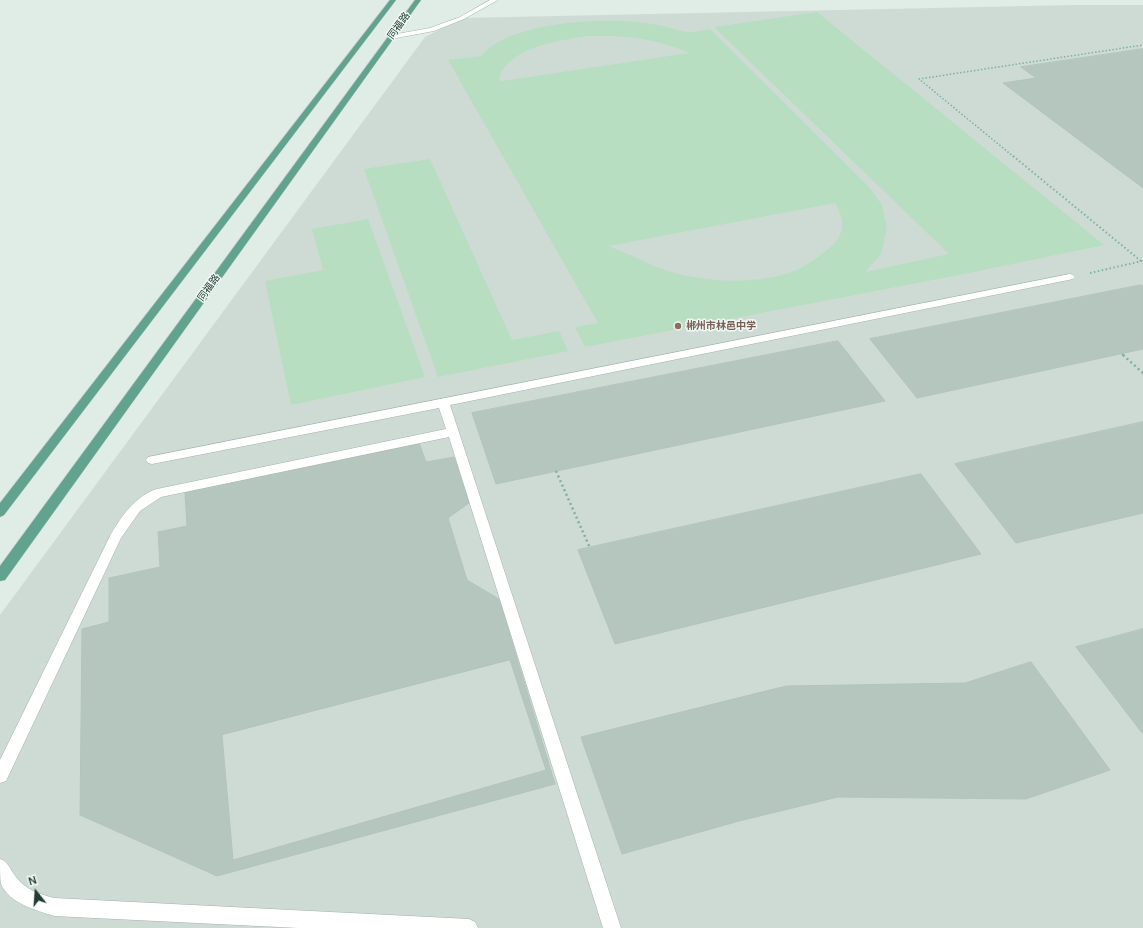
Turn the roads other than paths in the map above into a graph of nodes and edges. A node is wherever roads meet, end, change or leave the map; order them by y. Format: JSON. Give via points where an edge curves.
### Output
{"nodes":[{"id":1,"x":393,"y":0,"type":"edge"},
{"id":2,"x":418,"y":0,"type":"edge"},
{"id":3,"x":495,"y":0,"type":"edge"},
{"id":4,"x":391,"y":37,"type":"junction"},
{"id":5,"x":1070,"y":277,"type":"road end"},
{"id":6,"x":443,"y":403,"type":"junction"},
{"id":7,"x":453,"y":432,"type":"junction"},
{"id":8,"x":152,"y":460,"type":"dead end"},
{"id":9,"x":0,"y":512,"type":"edge"},
{"id":10,"x":0,"y":576,"type":"edge"},
{"id":11,"x":0,"y":776,"type":"edge"},
{"id":12,"x":0,"y":868,"type":"edge"},
{"id":13,"x":469,"y":928,"type":"edge"},
{"id":14,"x":612,"y":928,"type":"edge"}],
"edges":[{"from":1,"to":9,"type":"main road","name":"同福路"},
{"from":2,"to":4,"type":"main road","name":"同福路"},
{"from":3,"to":4,"type":"lane","via":[[462,18],[432,30]]},
{"from":4,"to":10,"type":"main road","name":"同福路"},
{"from":5,"to":6,"type":"lane"},
{"from":6,"to":7,"type":"lane"},
{"from":6,"to":8,"type":"lane"},
{"from":7,"to":11,"type":"lane","via":[[157,493],[136,508],[116,536]]},
{"from":7,"to":14,"type":"lane"},
{"from":12,"to":13,"type":"lane","via":[[8,882],[27,899],[54,907]]}]}
